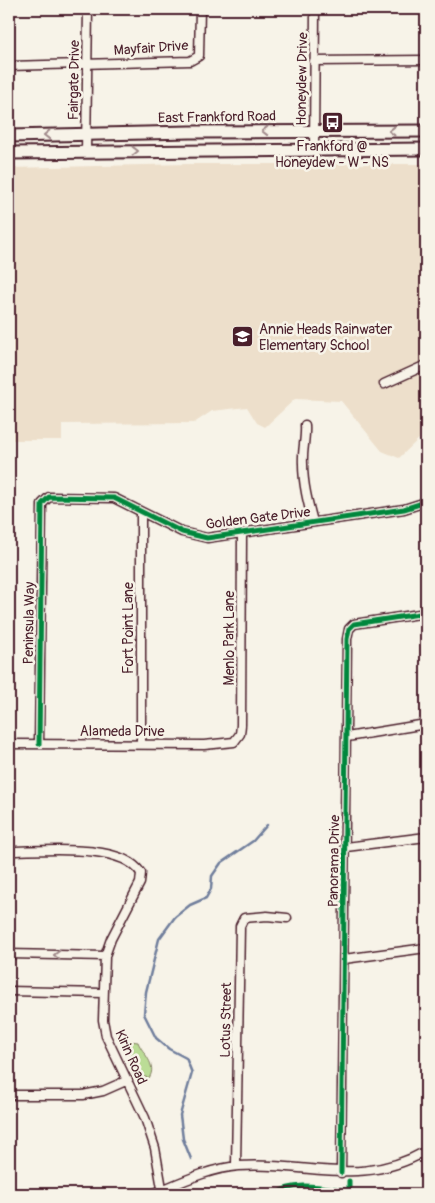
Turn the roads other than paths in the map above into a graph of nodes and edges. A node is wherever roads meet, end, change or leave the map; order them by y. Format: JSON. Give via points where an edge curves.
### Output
{"nodes":[{"id":1,"x":88,"y":9,"type":"edge"},
{"id":2,"x":200,"y":9,"type":"edge"},
{"id":3,"x":315,"y":9,"type":"edge"},
{"id":4,"x":314,"y":60,"type":"junction"},
{"id":5,"x":426,"y":60,"type":"edge"},
{"id":6,"x":87,"y":64,"type":"junction"},
{"id":7,"x":9,"y":66,"type":"edge"},
{"id":8,"x":314,"y":131,"type":"junction"},
{"id":9,"x":426,"y":131,"type":"edge"},
{"id":10,"x":86,"y":134,"type":"junction"},
{"id":11,"x":9,"y":136,"type":"edge"},
{"id":12,"x":314,"y":149,"type":"junction"},
{"id":13,"x":426,"y":150,"type":"edge"},
{"id":14,"x":86,"y":152,"type":"junction"},
{"id":15,"x":9,"y":153,"type":"edge"},
{"id":16,"x":426,"y":365,"type":"edge"},
{"id":17,"x":384,"y":384,"type":"dead end"},
{"id":18,"x":305,"y":425,"type":"dead end"},
{"id":19,"x":426,"y":502,"type":"edge"},
{"id":20,"x":42,"y":504,"type":"joint"},
{"id":21,"x":140,"y":512,"type":"junction"},
{"id":22,"x":313,"y":522,"type":"junction"},
{"id":23,"x":242,"y":533,"type":"junction"},
{"id":24,"x":426,"y":613,"type":"edge"},
{"id":25,"x":426,"y":724,"type":"edge"},
{"id":26,"x":347,"y":737,"type":"junction"},
{"id":27,"x":234,"y":742,"type":"joint"},
{"id":28,"x":9,"y":744,"type":"edge"},
{"id":29,"x":39,"y":744,"type":"junction"},
{"id":30,"x":141,"y":744,"type":"junction"},
{"id":31,"x":426,"y":837,"type":"edge"},
{"id":32,"x":346,"y":847,"type":"junction"},
{"id":33,"x":9,"y":850,"type":"edge"},
{"id":34,"x":287,"y":918,"type":"dead end"},
{"id":35,"x":426,"y":948,"type":"edge"},
{"id":36,"x":9,"y":954,"type":"edge"},
{"id":37,"x":105,"y":956,"type":"junction"},
{"id":38,"x":344,"y":959,"type":"junction"},
{"id":39,"x":9,"y":991,"type":"edge"},
{"id":40,"x":103,"y":993,"type":"junction"},
{"id":41,"x":128,"y":1080,"type":"junction"},
{"id":42,"x":9,"y":1095,"type":"edge"},
{"id":43,"x":426,"y":1151,"type":"edge"},
{"id":44,"x":236,"y":1166,"type":"junction"},
{"id":45,"x":341,"y":1173,"type":"junction"},
{"id":46,"x":163,"y":1192,"type":"edge"},
{"id":47,"x":152,"y":1194,"type":"edge"}],
"edges":[{"from":1,"to":6,"type":"street","name":"Fairgate Drive"},
{"from":2,"to":6,"type":"street","name":"Mayfair Drive","via":[[199,56],[190,62]]},
{"from":3,"to":4,"type":"street","name":"Honeydew Drive"},
{"from":4,"to":5,"type":"street"},
{"from":4,"to":8,"type":"street","name":"Honeydew Drive"},
{"from":6,"to":7,"type":"street"},
{"from":6,"to":10,"type":"street","name":"Fairgate Drive"},
{"from":9,"to":8,"type":"main road","name":"East Frankford Road","one_way":true},
{"from":8,"to":10,"type":"main road","name":"East Frankford Road","one_way":true},
{"from":8,"to":12,"type":"street","name":"Honeydew Drive"},
{"from":10,"to":11,"type":"main road","name":"East Frankford Road","one_way":true},
{"from":10,"to":14,"type":"street","name":"Fairgate Drive"},
{"from":12,"to":13,"type":"main road"},
{"from":14,"to":12,"type":"main road","one_way":true},
{"from":14,"to":15,"type":"main road"},
{"from":16,"to":17,"type":"street"},
{"from":18,"to":22,"type":"street","via":[[302,462]]},
{"from":19,"to":22,"type":"street","name":"Golden Gate Drive","via":[[404,509]]},
{"from":20,"to":21,"type":"street","name":"Golden Gate Drive","via":[[49,497],[104,497],[122,501]]},
{"from":20,"to":29,"type":"street","name":"Peninsula Way"},
{"from":21,"to":23,"type":"street","name":"Golden Gate Drive","via":[[192,536],[207,538]]},
{"from":21,"to":30,"type":"street","name":"Fort Point Lane"},
{"from":22,"to":23,"type":"street","name":"Golden Gate Drive"},
{"from":23,"to":27,"type":"street","name":"Menlo Park Lane","via":[[241,725],[240,734]]},
{"from":24,"to":26,"type":"street","name":"Panorama Drive","via":[[359,623],[349,629]]},
{"from":25,"to":26,"type":"street"},
{"from":26,"to":32,"type":"street","name":"Panorama Drive"},
{"from":27,"to":30,"type":"street","name":"Alameda Drive"},
{"from":28,"to":29,"type":"street","name":"Alameda Drive"},
{"from":29,"to":30,"type":"street","name":"Alameda Drive"},
{"from":31,"to":32,"type":"street"},
{"from":32,"to":38,"type":"street","name":"Panorama Drive"},
{"from":33,"to":37,"type":"street","name":"Kirin Road","via":[[95,852],[130,861],[141,873],[140,883],[110,939]]},
{"from":34,"to":44,"type":"street","name":"Lotus Street","via":[[244,918],[240,926]]},
{"from":35,"to":38,"type":"street"},
{"from":37,"to":36,"type":"street","one_way":true},
{"from":37,"to":40,"type":"street","name":"Kirin Road"},
{"from":38,"to":45,"type":"street","name":"Panorama Drive"},
{"from":39,"to":40,"type":"street"},
{"from":40,"to":41,"type":"street","name":"Kirin Road","via":[[106,1036]]},
{"from":41,"to":42,"type":"street","via":[[103,1091],[83,1095]]},
{"from":41,"to":46,"type":"street","name":"Kirin Road","via":[[155,1148]]},
{"from":43,"to":45,"type":"street","via":[[388,1167]]},
{"from":44,"to":45,"type":"street","via":[[262,1165]]},
{"from":44,"to":46,"type":"street","via":[[220,1169]]},
{"from":46,"to":47,"type":"street"}]}
